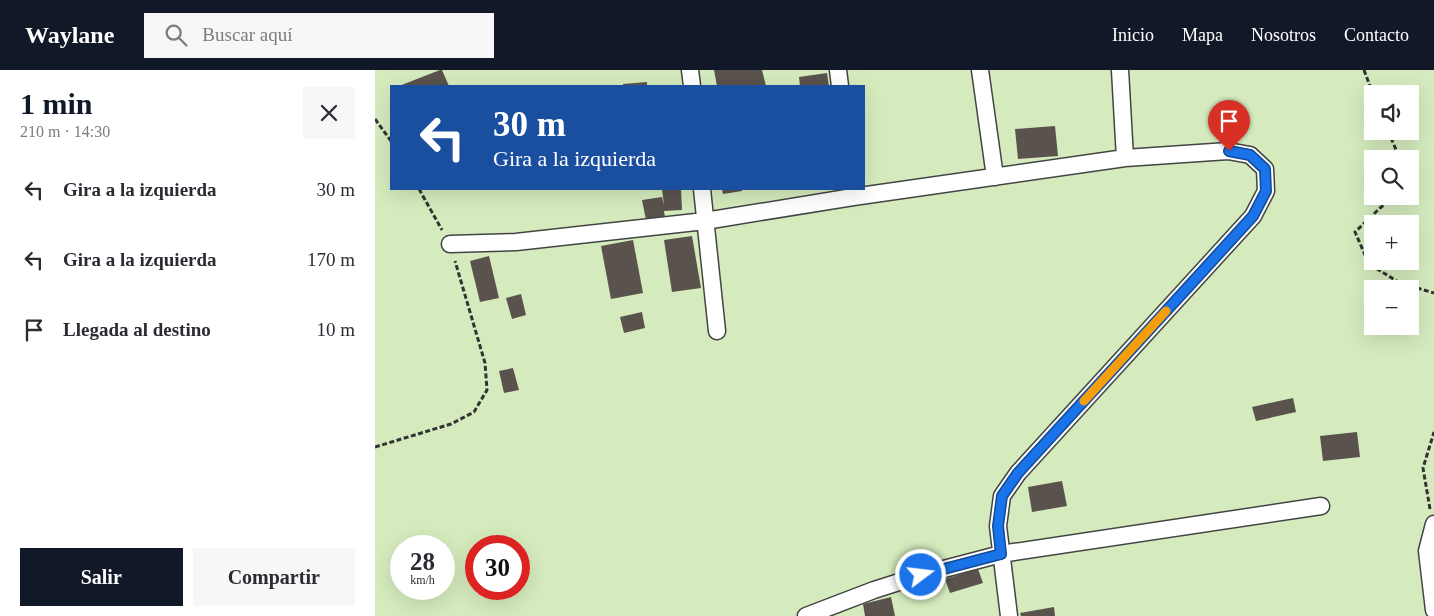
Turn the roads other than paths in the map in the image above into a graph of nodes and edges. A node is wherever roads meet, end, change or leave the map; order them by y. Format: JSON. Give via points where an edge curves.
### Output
{"nodes":[{"id":1,"x":690,"y":70,"type":"edge"},
{"id":2,"x":838,"y":70,"type":"edge"},
{"id":3,"x":980,"y":70,"type":"edge"},
{"id":4,"x":1120,"y":70,"type":"edge"},
{"id":5,"x":692,"y":85,"type":"edge"},
{"id":6,"x":839,"y":85,"type":"edge"},
{"id":7,"x":1125,"y":158,"type":"junction"},
{"id":8,"x":995,"y":177,"type":"junction"},
{"id":9,"x":702,"y":190,"type":"edge"},
{"id":10,"x":852,"y":193,"type":"edge"},
{"id":11,"x":705,"y":221,"type":"junction"},
{"id":12,"x":450,"y":244,"type":"road end"},
{"id":13,"x":717,"y":331,"type":"dead end"},
{"id":14,"x":1321,"y":506,"type":"dead end"},
{"id":15,"x":1434,"y":524,"type":"edge"},
{"id":16,"x":1001,"y":554,"type":"junction"},
{"id":17,"x":1434,"y":610,"type":"edge"},
{"id":18,"x":806,"y":616,"type":"edge"},
{"id":19,"x":1009,"y":616,"type":"edge"}],
"edges":[{"from":1,"to":5,"type":"street"},
{"from":2,"to":6,"type":"street"},
{"from":3,"to":8,"type":"street"},
{"from":4,"to":7,"type":"street"},
{"from":7,"to":8,"type":"street"},
{"from":7,"to":16,"type":"street","via":[[1229,151],[1250,155],[1265,169],[1266,191],[1253,216],[1018,473],[1002,496],[998,526]]},
{"from":8,"to":10,"type":"street"},
{"from":9,"to":11,"type":"street"},
{"from":10,"to":11,"type":"street"},
{"from":11,"to":12,"type":"street","via":[[516,242]]},
{"from":11,"to":13,"type":"street"},
{"from":14,"to":16,"type":"street"},
{"from":15,"to":17,"type":"street","via":[[1427,551]]},
{"from":16,"to":18,"type":"street","via":[[921,575]]},
{"from":16,"to":19,"type":"street"}]}
